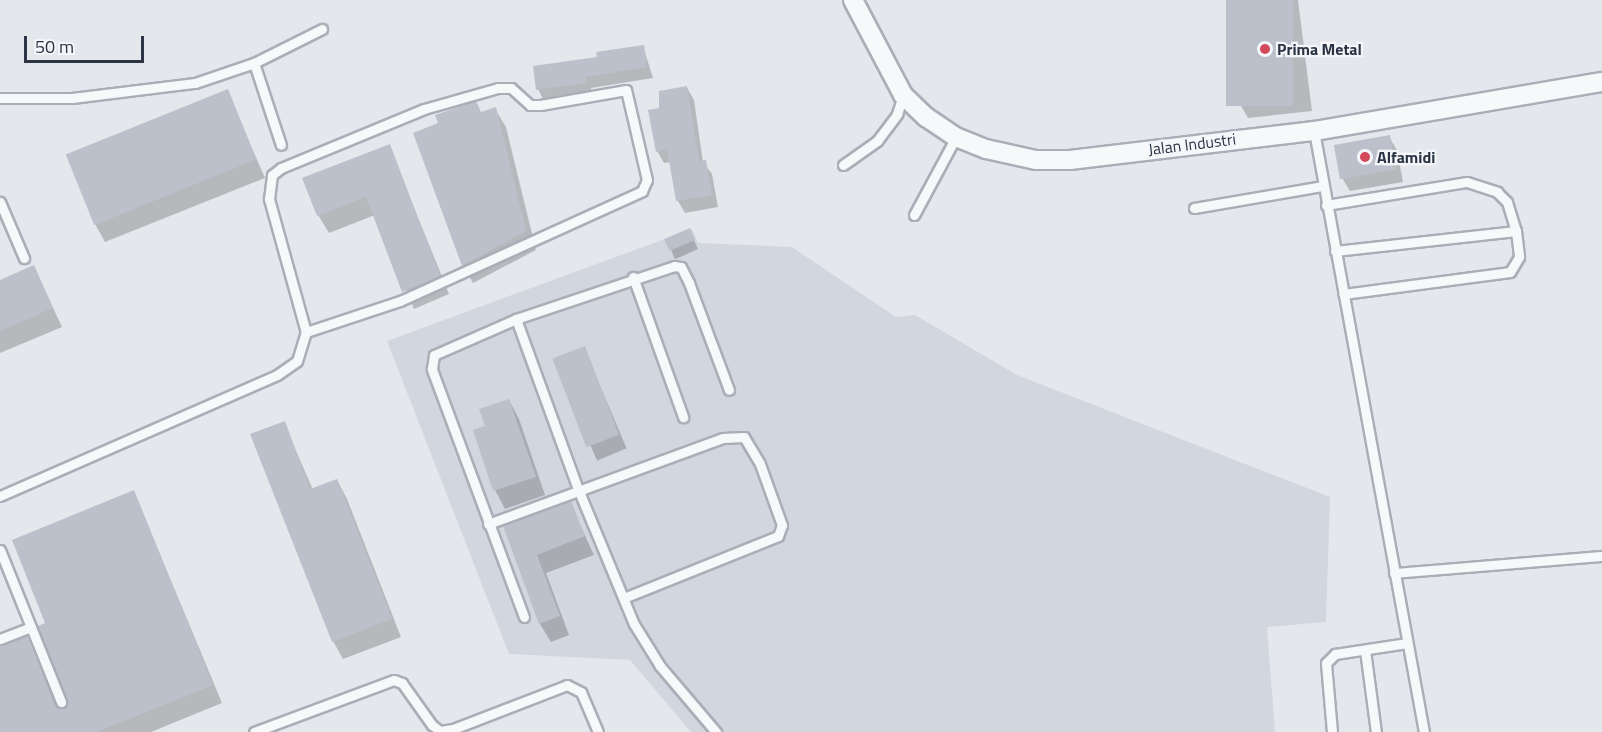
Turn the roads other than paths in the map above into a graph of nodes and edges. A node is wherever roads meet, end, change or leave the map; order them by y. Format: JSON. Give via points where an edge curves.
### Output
{"nodes":[{"id":1,"x":853,"y":0,"type":"edge"},
{"id":2,"x":322,"y":28,"type":"dead end"},
{"id":3,"x":254,"y":63,"type":"junction"},
{"id":4,"x":1602,"y":82,"type":"edge"},
{"id":5,"x":903,"y":94,"type":"junction"},
{"id":6,"x":0,"y":98,"type":"edge"},
{"id":7,"x":1314,"y":131,"type":"junction"},
{"id":8,"x":956,"y":137,"type":"junction"},
{"id":9,"x":281,"y":145,"type":"dead end"},
{"id":10,"x":843,"y":165,"type":"dead end"},
{"id":11,"x":1323,"y":186,"type":"junction"},
{"id":12,"x":0,"y":202,"type":"edge"},
{"id":13,"x":1326,"y":205,"type":"junction"},
{"id":14,"x":1194,"y":208,"type":"dead end"},
{"id":15,"x":914,"y":215,"type":"dead end"},
{"id":16,"x":1516,"y":231,"type":"junction"},
{"id":17,"x":1335,"y":251,"type":"junction"},
{"id":18,"x":24,"y":258,"type":"dead end"},
{"id":19,"x":633,"y":277,"type":"junction"},
{"id":20,"x":1343,"y":294,"type":"junction"},
{"id":21,"x":516,"y":319,"type":"junction"},
{"id":22,"x":306,"y":332,"type":"junction"},
{"id":23,"x":729,"y":390,"type":"dead end"},
{"id":24,"x":683,"y":417,"type":"dead end"},
{"id":25,"x":578,"y":489,"type":"junction"},
{"id":26,"x":0,"y":496,"type":"edge"},
{"id":27,"x":488,"y":524,"type":"junction"},
{"id":28,"x":0,"y":550,"type":"edge"},
{"id":29,"x":1602,"y":556,"type":"edge"},
{"id":30,"x":1394,"y":573,"type":"junction"},
{"id":31,"x":626,"y":597,"type":"junction"},
{"id":32,"x":524,"y":617,"type":"dead end"},
{"id":33,"x":31,"y":627,"type":"junction"},
{"id":34,"x":0,"y":639,"type":"edge"},
{"id":35,"x":1407,"y":643,"type":"junction"},
{"id":36,"x":1365,"y":650,"type":"junction"},
{"id":37,"x":61,"y":702,"type":"dead end"},
{"id":38,"x":254,"y":732,"type":"edge"},
{"id":39,"x":598,"y":732,"type":"edge"},
{"id":40,"x":716,"y":732,"type":"edge"},
{"id":41,"x":1332,"y":732,"type":"edge"},
{"id":42,"x":1376,"y":732,"type":"edge"},
{"id":43,"x":1424,"y":732,"type":"edge"}],
"edges":[{"from":1,"to":5,"type":"street","name":"Jalan Industri"},
{"from":2,"to":3,"type":"lane"},
{"from":3,"to":6,"type":"lane","via":[[195,83],[160,88],[72,98]]},
{"from":3,"to":9,"type":"lane"},
{"from":4,"to":7,"type":"street","name":"Jalan Industri"},
{"from":5,"to":8,"type":"street","name":"Jalan Industri","via":[[926,117]]},
{"from":5,"to":10,"type":"lane","via":[[897,114],[877,141]]},
{"from":7,"to":8,"type":"street","name":"Jalan Industri","via":[[1055,160],[1022,158]]},
{"from":7,"to":11,"type":"lane"},
{"from":8,"to":15,"type":"lane"},
{"from":11,"to":13,"type":"lane"},
{"from":11,"to":14,"type":"lane"},
{"from":12,"to":18,"type":"lane"},
{"from":13,"to":16,"type":"lane","via":[[1467,182],[1486,185],[1507,202]]},
{"from":13,"to":17,"type":"lane"},
{"from":16,"to":17,"type":"lane"},
{"from":16,"to":20,"type":"lane","via":[[1519,257],[1510,272]]},
{"from":17,"to":20,"type":"lane"},
{"from":19,"to":21,"type":"lane"},
{"from":19,"to":23,"type":"lane","via":[[681,267]]},
{"from":19,"to":24,"type":"lane"},
{"from":20,"to":30,"type":"lane"},
{"from":21,"to":25,"type":"lane"},
{"from":21,"to":27,"type":"lane","via":[[446,348],[431,359]]},
{"from":22,"to":22,"type":"lane","via":[[400,301],[642,191],[647,180],[626,90],[530,105],[511,88],[498,88],[424,110],[272,175],[269,199]]},
{"from":22,"to":26,"type":"lane","via":[[297,361],[277,375]]},
{"from":25,"to":27,"type":"lane"},
{"from":25,"to":31,"type":"lane"},
{"from":25,"to":31,"type":"lane","via":[[736,435],[744,437],[760,464],[782,525],[778,536]]},
{"from":27,"to":32,"type":"lane"},
{"from":28,"to":33,"type":"lane"},
{"from":29,"to":30,"type":"lane"},
{"from":30,"to":35,"type":"lane"},
{"from":31,"to":40,"type":"lane","via":[[646,646]]},
{"from":33,"to":34,"type":"lane"},
{"from":33,"to":37,"type":"lane"},
{"from":35,"to":36,"type":"lane"},
{"from":35,"to":43,"type":"lane"},
{"from":36,"to":41,"type":"lane","via":[[1335,654],[1326,663]]},
{"from":36,"to":42,"type":"lane"},
{"from":38,"to":39,"type":"lane","via":[[394,680],[409,690],[440,731],[567,685],[581,692]]}]}
